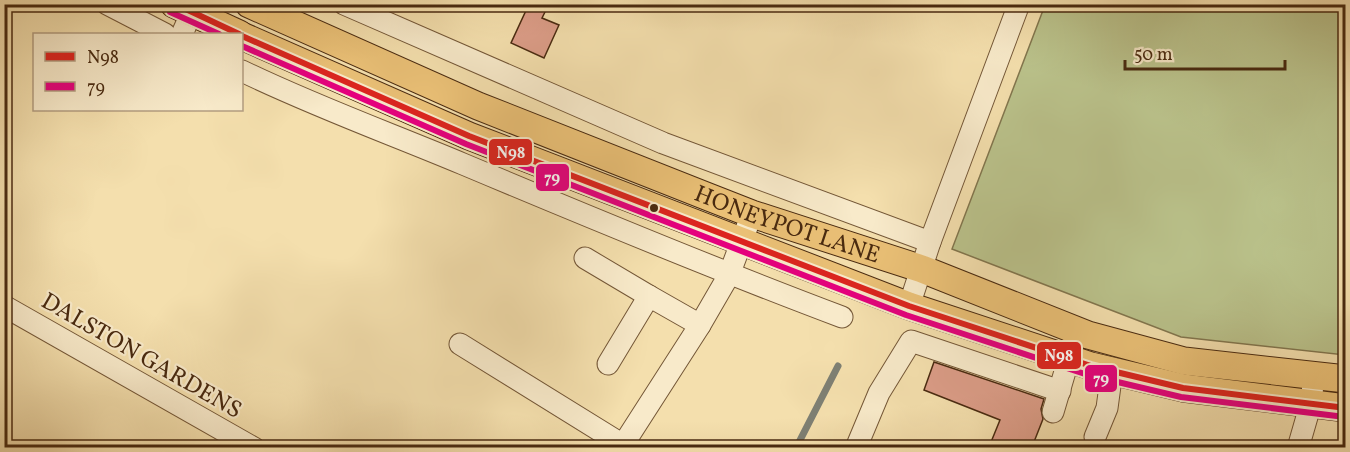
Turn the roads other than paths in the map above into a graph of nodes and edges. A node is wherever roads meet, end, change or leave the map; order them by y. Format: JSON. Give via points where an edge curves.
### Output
{"nodes":[{"id":1,"x":107,"y":4,"type":"edge"},
{"id":2,"x":249,"y":4,"type":"edge"},
{"id":3,"x":344,"y":4,"type":"edge"},
{"id":4,"x":1012,"y":7,"type":"edge"},
{"id":5,"x":182,"y":18,"type":"edge"},
{"id":6,"x":163,"y":33,"type":"edge"},
{"id":7,"x":233,"y":33,"type":"edge"},
{"id":8,"x":243,"y":36,"type":"edge"},
{"id":9,"x":243,"y":71,"type":"edge"},
{"id":10,"x":752,"y":214,"type":"junction"},
{"id":11,"x":742,"y":242,"type":"junction"},
{"id":12,"x":930,"y":242,"type":"junction"},
{"id":13,"x":585,"y":258,"type":"dead end"},
{"id":14,"x":922,"y":269,"type":"junction"},
{"id":15,"x":729,"y":275,"type":"junction"},
{"id":16,"x":649,"y":296,"type":"junction"},
{"id":17,"x":4,"y":306,"type":"edge"},
{"id":18,"x":909,"y":306,"type":"junction"},
{"id":19,"x":842,"y":317,"type":"dead end"},
{"id":20,"x":700,"y":325,"type":"junction"},
{"id":21,"x":1077,"y":331,"type":"junction"},
{"id":22,"x":460,"y":344,"type":"dead end"},
{"id":23,"x":1069,"y":359,"type":"junction"},
{"id":24,"x":608,"y":364,"type":"dead end"},
{"id":25,"x":1112,"y":371,"type":"junction"},
{"id":26,"x":1314,"y":375,"type":"junction"},
{"id":27,"x":1346,"y":379,"type":"edge"},
{"id":28,"x":1060,"y":391,"type":"junction"},
{"id":29,"x":1311,"y":404,"type":"junction"},
{"id":30,"x":1346,"y":408,"type":"edge"},
{"id":31,"x":1053,"y":412,"type":"dead end"},
{"id":32,"x":1095,"y":438,"type":"dead end"},
{"id":33,"x":622,"y":446,"type":"edge"},
{"id":34,"x":254,"y":447,"type":"edge"},
{"id":35,"x":856,"y":447,"type":"edge"},
{"id":36,"x":1298,"y":447,"type":"edge"}],
"edges":[{"from":1,"to":6,"type":"street"},
{"from":2,"to":10,"type":"main road","name":"HONEYPOT LANE","via":[[478,106]]},
{"from":3,"to":12,"type":"street","via":[[663,143]]},
{"from":4,"to":12,"type":"street"},
{"from":5,"to":7,"type":"main road","name":"HONEYPOT LANE"},
{"from":8,"to":11,"type":"main road","name":"HONEYPOT LANE","via":[[470,136]]},
{"from":9,"to":15,"type":"street","via":[[298,98]]},
{"from":10,"to":11,"type":"street"},
{"from":10,"to":14,"type":"main road","name":"HONEYPOT LANE"},
{"from":11,"to":15,"type":"street"},
{"from":11,"to":18,"type":"main road","name":"HONEYPOT LANE"},
{"from":12,"to":14,"type":"street"},
{"from":13,"to":16,"type":"street"},
{"from":14,"to":18,"type":"street"},
{"from":14,"to":21,"type":"main road","name":"HONEYPOT LANE"},
{"from":15,"to":19,"type":"street"},
{"from":15,"to":20,"type":"street"},
{"from":16,"to":20,"type":"street"},
{"from":16,"to":24,"type":"street"},
{"from":17,"to":34,"type":"street","name":"DALSTON GARDENS"},
{"from":18,"to":23,"type":"main road","name":"HONEYPOT LANE"},
{"from":20,"to":33,"type":"street"},
{"from":21,"to":23,"type":"street"},
{"from":21,"to":26,"type":"main road","name":"HONEYPOT LANE","via":[[1184,361]]},
{"from":22,"to":33,"type":"street"},
{"from":23,"to":25,"type":"main road","name":"HONEYPOT LANE"},
{"from":23,"to":28,"type":"street"},
{"from":25,"to":29,"type":"main road","name":"HONEYPOT LANE","via":[[1183,388]]},
{"from":25,"to":32,"type":"street","via":[[1107,408]]},
{"from":26,"to":27,"type":"main road","name":"HONEYPOT LANE"},
{"from":26,"to":29,"type":"street"},
{"from":28,"to":31,"type":"street"},
{"from":28,"to":35,"type":"street","via":[[911,341],[879,393]]},
{"from":29,"to":30,"type":"main road","name":"HONEYPOT LANE"},
{"from":29,"to":36,"type":"street"}]}
